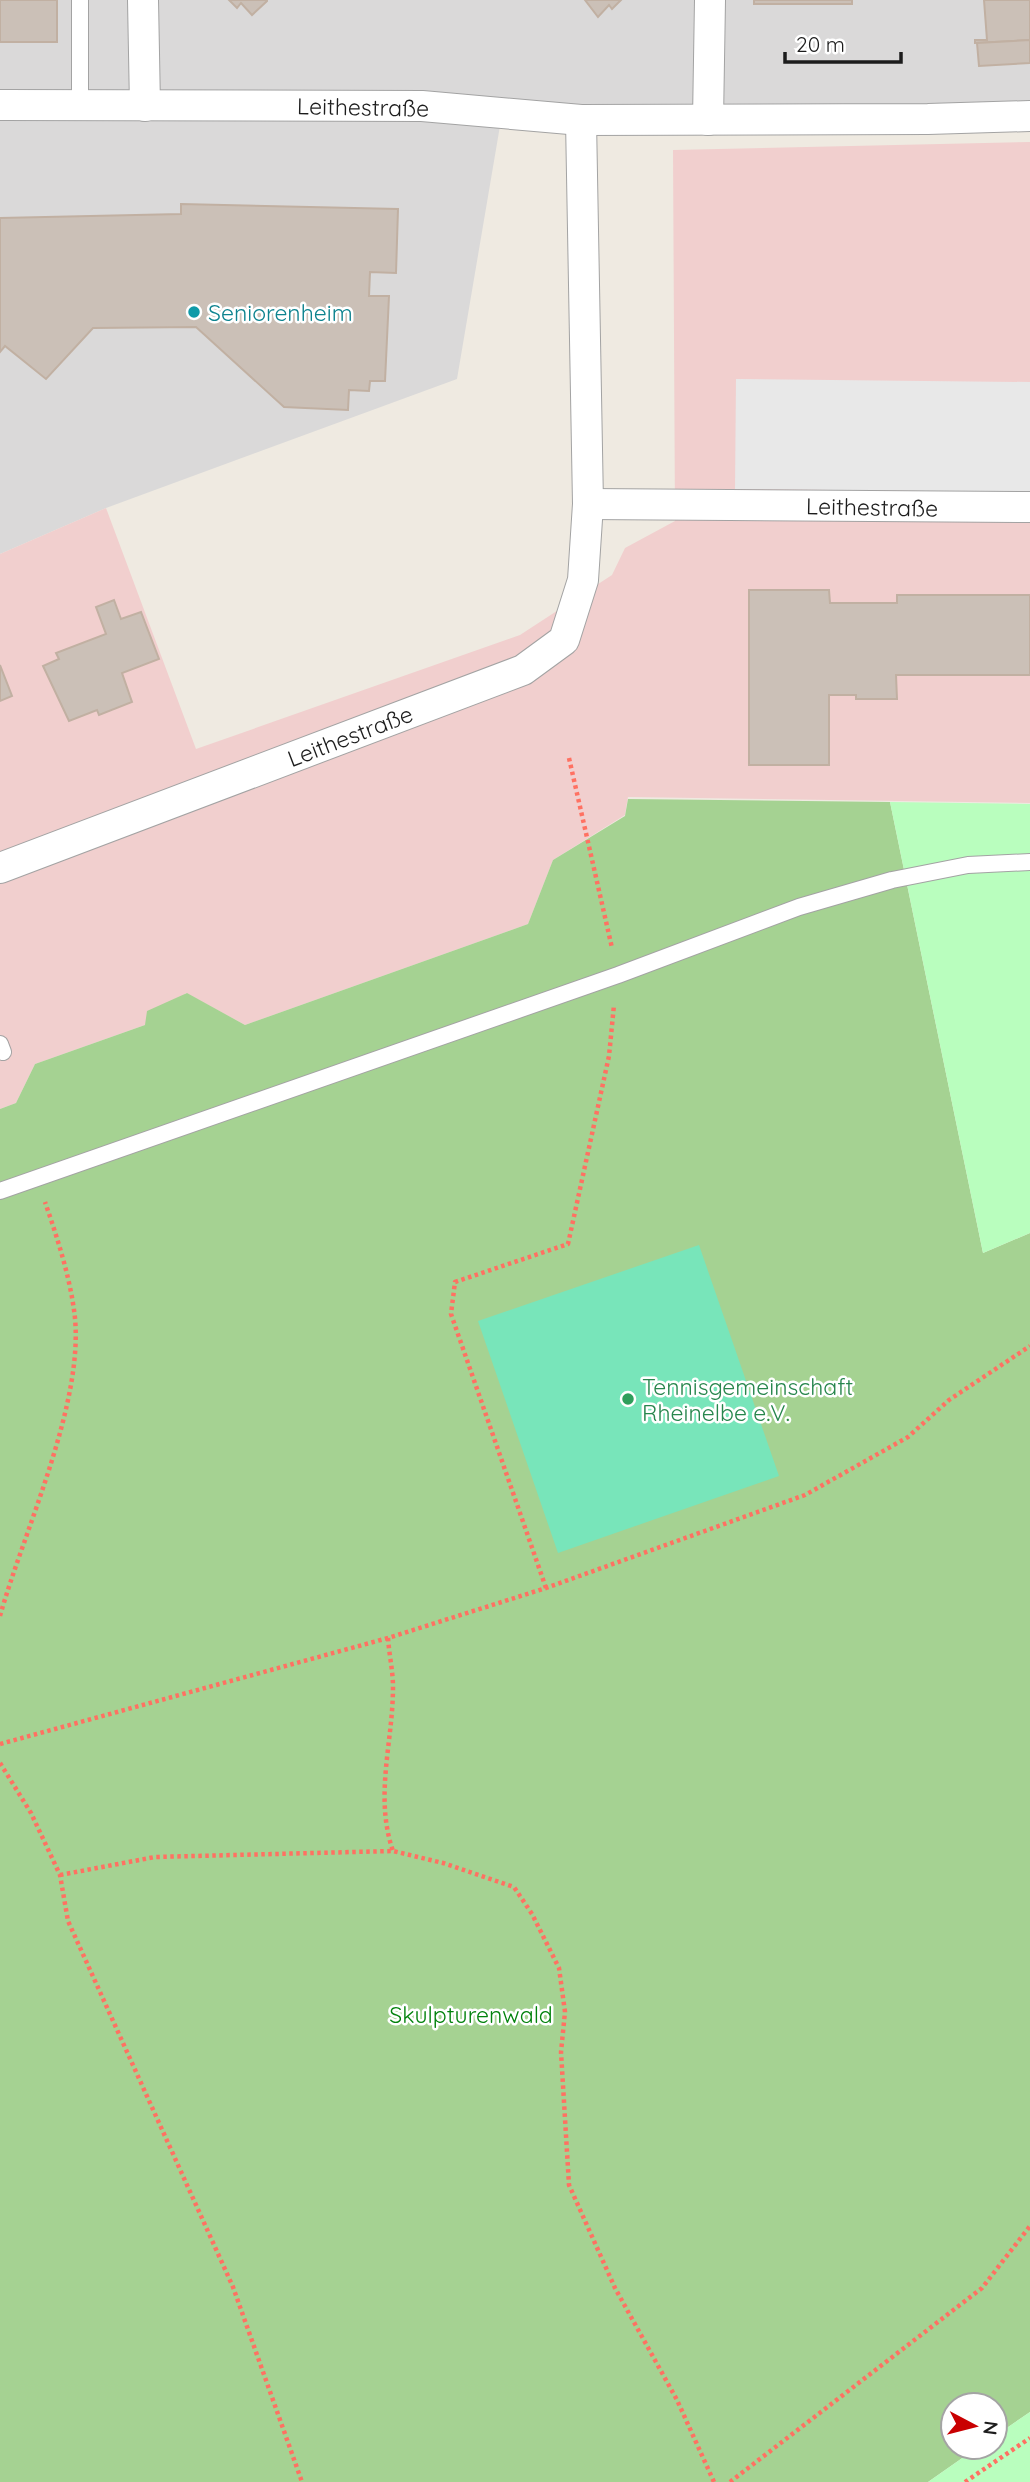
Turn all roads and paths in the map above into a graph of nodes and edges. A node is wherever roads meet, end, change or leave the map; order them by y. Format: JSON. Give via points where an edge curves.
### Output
{"nodes":[{"id":1,"x":80,"y":0,"type":"edge"},
{"id":2,"x":144,"y":0,"type":"edge"},
{"id":3,"x":710,"y":0,"type":"edge"},
{"id":4,"x":0,"y":105,"type":"edge"},
{"id":5,"x":80,"y":106,"type":"junction"},
{"id":6,"x":145,"y":106,"type":"junction"},
{"id":7,"x":1030,"y":116,"type":"edge"},
{"id":8,"x":581,"y":120,"type":"junction"},
{"id":9,"x":708,"y":120,"type":"junction"},
{"id":10,"x":588,"y":504,"type":"junction"},
{"id":11,"x":1030,"y":507,"type":"edge"},
{"id":12,"x":569,"y":758,"type":"dead end"},
{"id":13,"x":1030,"y":862,"type":"edge"},
{"id":14,"x":0,"y":868,"type":"edge"},
{"id":15,"x":618,"y":975,"type":"junction"},
{"id":16,"x":36,"y":1178,"type":"junction"},
{"id":17,"x":0,"y":1191,"type":"edge"},
{"id":18,"x":1030,"y":1346,"type":"edge"},
{"id":19,"x":547,"y":1588,"type":"junction"},
{"id":20,"x":0,"y":1616,"type":"edge"},
{"id":21,"x":388,"y":1638,"type":"junction"},
{"id":22,"x":0,"y":1744,"type":"edge"},
{"id":23,"x":0,"y":1763,"type":"edge"},
{"id":24,"x":393,"y":1851,"type":"junction"},
{"id":25,"x":60,"y":1875,"type":"junction"},
{"id":26,"x":1030,"y":2226,"type":"edge"},
{"id":27,"x":1030,"y":2438,"type":"edge"},
{"id":28,"x":302,"y":2482,"type":"edge"},
{"id":29,"x":714,"y":2482,"type":"edge"},
{"id":30,"x":730,"y":2482,"type":"edge"},
{"id":31,"x":965,"y":2482,"type":"edge"}],
"edges":[{"from":1,"to":5,"type":"lane"},
{"from":2,"to":6,"type":"street"},
{"from":3,"to":9,"type":"street"},
{"from":4,"to":5,"type":"street","name":"Leithestraße"},
{"from":5,"to":6,"type":"street","name":"Leithestraße"},
{"from":6,"to":8,"type":"street","name":"Leithestraße","via":[[422,106]]},
{"from":7,"to":9,"type":"street","name":"Leithestraße"},
{"from":8,"to":9,"type":"street","name":"Leithestraße"},
{"from":8,"to":10,"type":"street","name":"Leithestraße"},
{"from":10,"to":11,"type":"street","name":"Leithestraße"},
{"from":10,"to":14,"type":"street","name":"Leithestraße","via":[[583,580],[564,640],[523,670]]},
{"from":12,"to":15,"type":"path"},
{"from":13,"to":15,"type":"lane","via":[[968,865],[892,880],[800,907]]},
{"from":15,"to":16,"type":"lane"},
{"from":15,"to":19,"type":"path","via":[[609,1056],[568,1244],[455,1282],[451,1314]]},
{"from":16,"to":17,"type":"lane"},
{"from":16,"to":20,"type":"path","via":[[75,1312],[75,1344],[54,1451]]},
{"from":18,"to":19,"type":"path","via":[[949,1400],[908,1437],[805,1495]]},
{"from":19,"to":21,"type":"path"},
{"from":21,"to":22,"type":"path"},
{"from":21,"to":24,"type":"path","via":[[393,1687],[384,1781],[387,1834]]},
{"from":23,"to":25,"type":"path","via":[[31,1813]]},
{"from":24,"to":25,"type":"path","via":[[155,1857]]},
{"from":24,"to":29,"type":"path","via":[[514,1887],[532,1913],[559,1968],[565,2012],[561,2052],[569,2185],[615,2288],[677,2400]]},
{"from":25,"to":28,"type":"path","via":[[68,1921],[233,2287]]},
{"from":26,"to":30,"type":"path","via":[[982,2288]]},
{"from":27,"to":31,"type":"path"}]}
